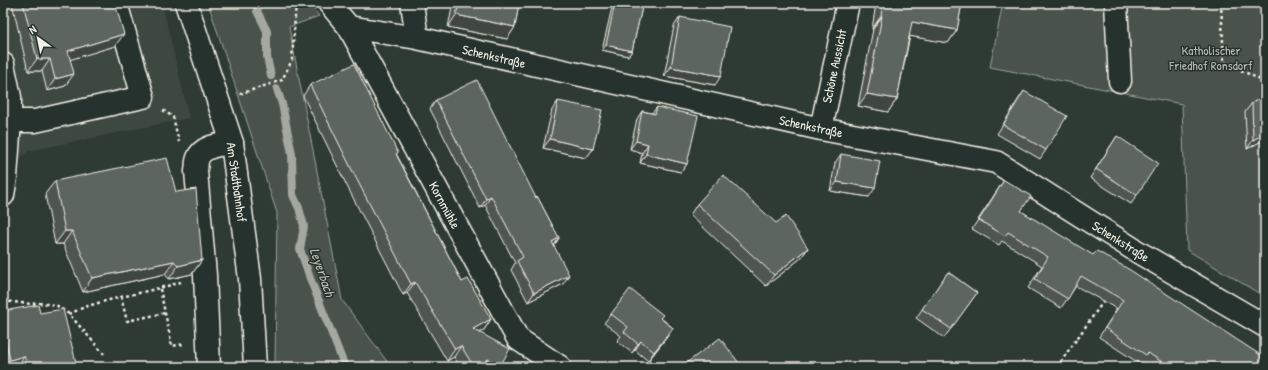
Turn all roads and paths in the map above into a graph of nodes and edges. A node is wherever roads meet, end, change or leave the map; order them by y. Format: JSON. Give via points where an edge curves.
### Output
{"nodes":[{"id":1,"x":116,"y":3,"type":"edge"},
{"id":2,"x":186,"y":3,"type":"edge"},
{"id":3,"x":296,"y":3,"type":"edge"},
{"id":4,"x":329,"y":3,"type":"edge"},
{"id":5,"x":412,"y":3,"type":"edge"},
{"id":6,"x":848,"y":3,"type":"edge"},
{"id":7,"x":1116,"y":3,"type":"edge"},
{"id":8,"x":1217,"y":3,"type":"edge"},
{"id":9,"x":1221,"y":3,"type":"edge"},
{"id":10,"x":349,"y":27,"type":"junction"},
{"id":11,"x":417,"y":38,"type":"junction"},
{"id":12,"x":3,"y":64,"type":"edge"},
{"id":13,"x":1120,"y":81,"type":"dead end"},
{"id":14,"x":1265,"y":82,"type":"edge"},
{"id":15,"x":219,"y":101,"type":"junction"},
{"id":16,"x":173,"y":117,"type":"dead end"},
{"id":17,"x":10,"y":121,"type":"junction"},
{"id":18,"x":821,"y":129,"type":"junction"},
{"id":19,"x":232,"y":143,"type":"junction"},
{"id":20,"x":179,"y":146,"type":"dead end"},
{"id":21,"x":3,"y":195,"type":"edge"},
{"id":22,"x":205,"y":275,"type":"junction"},
{"id":23,"x":160,"y":288,"type":"junction"},
{"id":24,"x":3,"y":291,"type":"edge"},
{"id":25,"x":122,"y":297,"type":"junction"},
{"id":26,"x":1106,"y":297,"type":"edge"},
{"id":27,"x":3,"y":301,"type":"edge"},
{"id":28,"x":7,"y":302,"type":"junction"},
{"id":29,"x":165,"y":313,"type":"junction"},
{"id":30,"x":68,"y":314,"type":"junction"},
{"id":31,"x":1265,"y":326,"type":"edge"},
{"id":32,"x":207,"y":340,"type":"junction"},
{"id":33,"x":104,"y":354,"type":"dead end"},
{"id":34,"x":208,"y":367,"type":"edge"},
{"id":35,"x":255,"y":367,"type":"edge"},
{"id":36,"x":560,"y":367,"type":"edge"},
{"id":37,"x":1057,"y":367,"type":"edge"}],
"edges":[{"from":1,"to":17,"type":"street","via":[[143,97],[35,121]]},
{"from":2,"to":15,"type":"street","name":"Am Stadtbahnhof"},
{"from":3,"to":15,"type":"path","via":[[292,60],[282,80]]},
{"from":4,"to":10,"type":"street"},
{"from":5,"to":11,"type":"street"},
{"from":6,"to":18,"type":"street","name":"Schöne Aussicht"},
{"from":7,"to":13,"type":"street"},
{"from":8,"to":9,"type":"path"},
{"from":9,"to":14,"type":"path","via":[[1224,62]]},
{"from":10,"to":11,"type":"street","name":"Schenkstraße"},
{"from":10,"to":36,"type":"street","name":"Kornmühle","via":[[518,339]]},
{"from":11,"to":18,"type":"street","name":"Schenkstraße"},
{"from":12,"to":17,"type":"street","via":[[10,97]]},
{"from":15,"to":19,"type":"street","name":"Am Stadtbahnhof"},
{"from":16,"to":20,"type":"path"},
{"from":17,"to":21,"type":"street"},
{"from":18,"to":31,"type":"street","name":"Schenkstraße","via":[[996,162],[1138,252]]},
{"from":19,"to":22,"type":"street","via":[[210,147],[202,152],[198,159],[196,172]]},
{"from":19,"to":35,"type":"street","name":"Am Stadtbahnhof","via":[[250,279]]},
{"from":22,"to":23,"type":"path"},
{"from":22,"to":32,"type":"street"},
{"from":23,"to":25,"type":"path"},
{"from":23,"to":29,"type":"path"},
{"from":24,"to":28,"type":"path"},
{"from":25,"to":29,"type":"path","via":[[127,321]]},
{"from":25,"to":30,"type":"path"},
{"from":26,"to":37,"type":"path"},
{"from":27,"to":28,"type":"path"},
{"from":28,"to":30,"type":"path","via":[[56,305]]},
{"from":29,"to":32,"type":"path","via":[[172,346]]},
{"from":30,"to":33,"type":"path"},
{"from":32,"to":34,"type":"street"}]}
